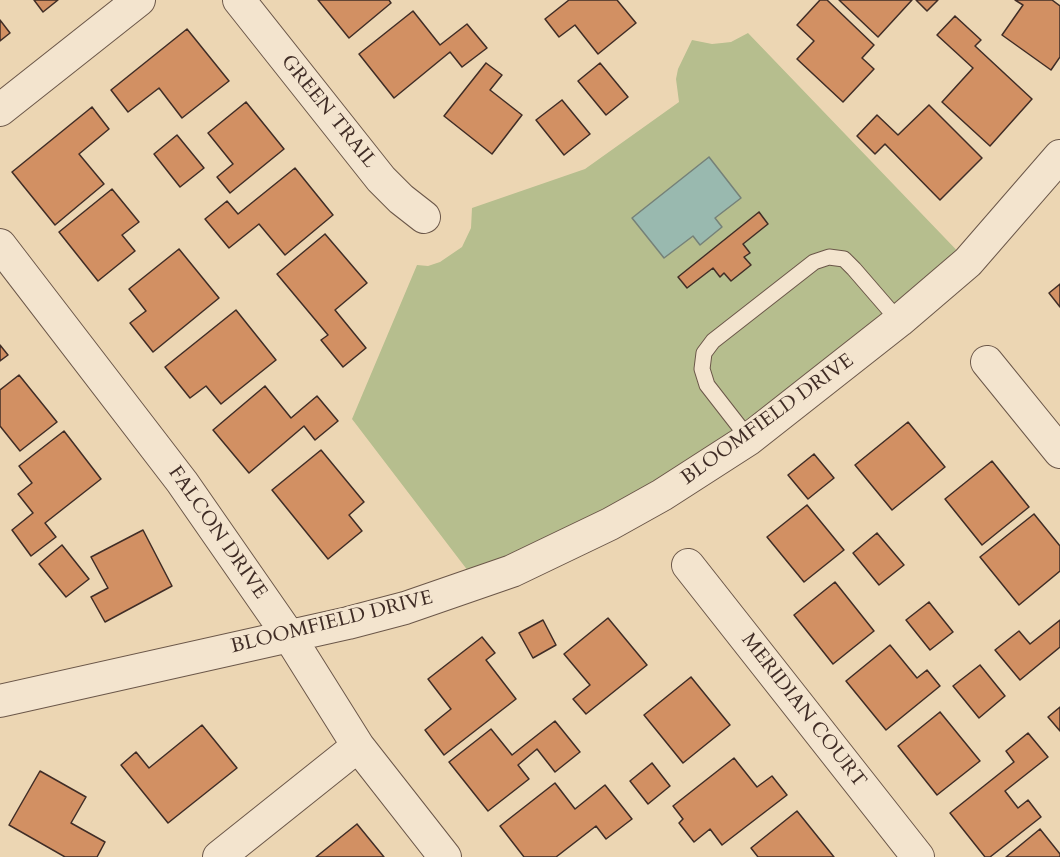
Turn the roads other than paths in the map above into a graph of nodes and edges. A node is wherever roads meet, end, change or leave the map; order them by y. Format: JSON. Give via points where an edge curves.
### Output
{"nodes":[{"id":1,"x":139,"y":0,"type":"edge"},
{"id":2,"x":239,"y":0,"type":"edge"},
{"id":3,"x":0,"y":110,"type":"edge"},
{"id":4,"x":1060,"y":156,"type":"edge"},
{"id":5,"x":424,"y":216,"type":"dead end"},
{"id":6,"x":0,"y":245,"type":"edge"},
{"id":7,"x":899,"y":321,"type":"junction"},
{"id":8,"x":987,"y":362,"type":"dead end"},
{"id":9,"x":749,"y":439,"type":"junction"},
{"id":10,"x":1060,"y":452,"type":"edge"},
{"id":11,"x":688,"y":565,"type":"dead end"},
{"id":12,"x":289,"y":636,"type":"junction"},
{"id":13,"x":0,"y":701,"type":"edge"},
{"id":14,"x":358,"y":746,"type":"junction"},
{"id":15,"x":219,"y":857,"type":"edge"},
{"id":16,"x":445,"y":857,"type":"edge"},
{"id":17,"x":918,"y":857,"type":"edge"}],
"edges":[{"from":1,"to":3,"type":"street"},
{"from":2,"to":5,"type":"street","name":"GREEN TRAIL","via":[[381,178]]},
{"from":4,"to":7,"type":"street","name":"BLOOMFIELD DRIVE","via":[[968,262]]},
{"from":6,"to":12,"type":"street","name":"FALCON DRIVE","via":[[183,482]]},
{"from":7,"to":9,"type":"street","name":"BLOOMFIELD DRIVE"},
{"from":7,"to":9,"type":"lane","via":[[854,269],[843,259],[829,257],[814,262],[713,341],[704,353],[702,369],[707,385]]},
{"from":8,"to":10,"type":"street"},
{"from":9,"to":12,"type":"street","name":"BLOOMFIELD DRIVE","via":[[662,495],[512,572],[405,608]]},
{"from":11,"to":17,"type":"street","name":"MERIDIAN COURT"},
{"from":12,"to":13,"type":"street","name":"BLOOMFIELD DRIVE"},
{"from":12,"to":14,"type":"street","name":"FALCON DRIVE"},
{"from":14,"to":15,"type":"street"},
{"from":14,"to":16,"type":"street","name":"FALCON DRIVE"}]}
